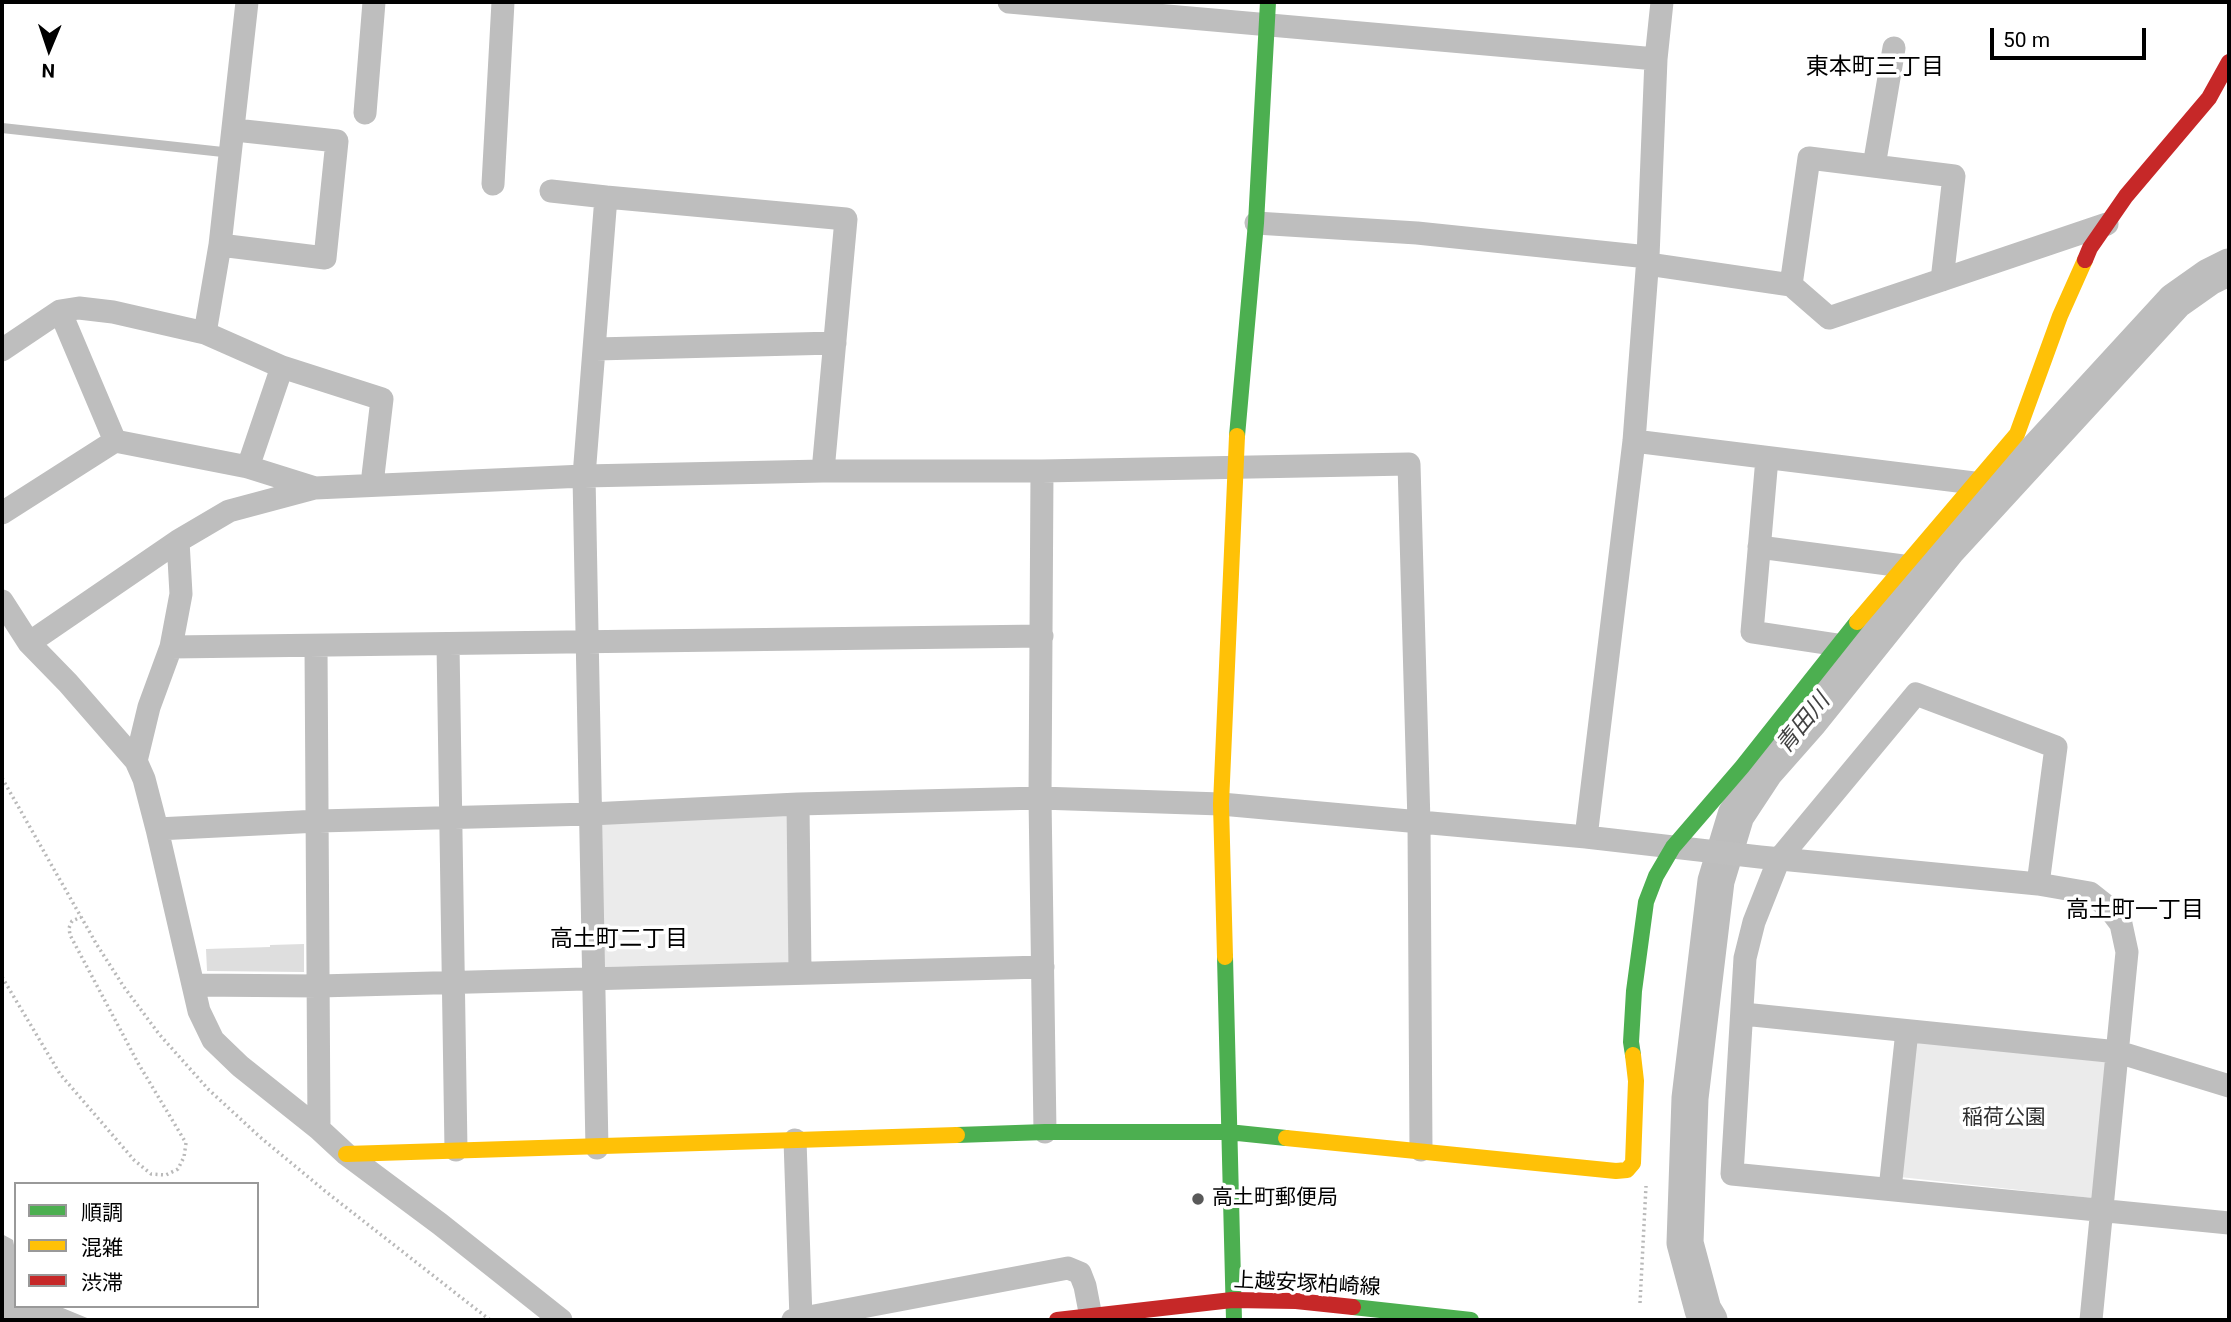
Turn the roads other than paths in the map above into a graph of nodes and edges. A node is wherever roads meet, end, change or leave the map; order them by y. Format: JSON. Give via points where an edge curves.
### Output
{"nodes":[{"id":1,"x":247,"y":2,"type":"edge"},
{"id":2,"x":373,"y":2,"type":"edge"},
{"id":3,"x":503,"y":2,"type":"edge"},
{"id":4,"x":1009,"y":2,"type":"edge"},
{"id":5,"x":1268,"y":2,"type":"edge"},
{"id":6,"x":1662,"y":2,"type":"edge"},
{"id":7,"x":1266,"y":26,"type":"junction"},
{"id":8,"x":1894,"y":48,"type":"dead end"},
{"id":9,"x":1656,"y":60,"type":"junction"},
{"id":10,"x":2229,"y":62,"type":"edge"},
{"id":11,"x":365,"y":113,"type":"dead end"},
{"id":12,"x":2,"y":128,"type":"edge"},
{"id":13,"x":235,"y":130,"type":"junction"},
{"id":14,"x":232,"y":153,"type":"junction"},
{"id":15,"x":1874,"y":166,"type":"junction"},
{"id":16,"x":493,"y":184,"type":"dead end"},
{"id":17,"x":551,"y":191,"type":"dead end"},
{"id":18,"x":607,"y":197,"type":"junction"},
{"id":19,"x":1256,"y":223,"type":"junction"},
{"id":20,"x":2107,"y":224,"type":"junction"},
{"id":21,"x":220,"y":245,"type":"junction"},
{"id":22,"x":1648,"y":261,"type":"junction"},
{"id":23,"x":1942,"y":280,"type":"junction"},
{"id":24,"x":1791,"y":285,"type":"junction"},
{"id":25,"x":60,"y":311,"type":"junction"},
{"id":26,"x":205,"y":333,"type":"junction"},
{"id":27,"x":835,"y":343,"type":"junction"},
{"id":28,"x":596,"y":349,"type":"junction"},
{"id":29,"x":2,"y":350,"type":"edge"},
{"id":30,"x":282,"y":367,"type":"junction"},
{"id":31,"x":1634,"y":441,"type":"junction"},
{"id":32,"x":115,"y":442,"type":"junction"},
{"id":33,"x":1767,"y":458,"type":"junction"},
{"id":34,"x":247,"y":467,"type":"junction"},
{"id":35,"x":1234,"y":468,"type":"junction"},
{"id":36,"x":823,"y":471,"type":"junction"},
{"id":37,"x":1042,"y":471,"type":"junction"},
{"id":38,"x":584,"y":476,"type":"junction"},
{"id":39,"x":1973,"y":483,"type":"junction"},
{"id":40,"x":372,"y":484,"type":"junction"},
{"id":41,"x":315,"y":488,"type":"junction"},
{"id":42,"x":2,"y":513,"type":"edge"},
{"id":43,"x":178,"y":541,"type":"junction"},
{"id":44,"x":1759,"y":547,"type":"junction"},
{"id":45,"x":1903,"y":566,"type":"junction"},
{"id":46,"x":2,"y":601,"type":"edge"},
{"id":47,"x":1042,"y":636,"type":"junction"},
{"id":48,"x":29,"y":643,"type":"junction"},
{"id":49,"x":586,"y":643,"type":"junction"},
{"id":50,"x":448,"y":644,"type":"junction"},
{"id":51,"x":1838,"y":645,"type":"junction"},
{"id":52,"x":316,"y":646,"type":"junction"},
{"id":53,"x":171,"y":647,"type":"junction"},
{"id":54,"x":136,"y":761,"type":"junction"},
{"id":55,"x":1040,"y":798,"type":"junction"},
{"id":56,"x":798,"y":804,"type":"junction"},
{"id":57,"x":1221,"y":804,"type":"junction"},
{"id":58,"x":590,"y":814,"type":"junction"},
{"id":59,"x":450,"y":818,"type":"junction"},
{"id":60,"x":319,"y":821,"type":"junction"},
{"id":61,"x":1419,"y":823,"type":"junction"},
{"id":62,"x":157,"y":829,"type":"junction"},
{"id":63,"x":1586,"y":838,"type":"junction"},
{"id":64,"x":1681,"y":848,"type":"junction"},
{"id":65,"x":1769,"y":858,"type":"junction"},
{"id":66,"x":2038,"y":884,"type":"junction"},
{"id":67,"x":1042,"y":967,"type":"junction"},
{"id":68,"x":800,"y":972,"type":"junction"},
{"id":69,"x":592,"y":978,"type":"junction"},
{"id":70,"x":454,"y":983,"type":"junction"},
{"id":71,"x":193,"y":985,"type":"junction"},
{"id":72,"x":319,"y":986,"type":"junction"},
{"id":73,"x":1742,"y":1014,"type":"junction"},
{"id":74,"x":1907,"y":1031,"type":"junction"},
{"id":75,"x":2118,"y":1052,"type":"junction"},
{"id":76,"x":2229,"y":1086,"type":"edge"},
{"id":77,"x":319,"y":1129,"type":"junction"},
{"id":78,"x":1045,"y":1132,"type":"junction"},
{"id":79,"x":1228,"y":1132,"type":"junction"},
{"id":80,"x":795,"y":1140,"type":"junction"},
{"id":81,"x":597,"y":1148,"type":"junction"},
{"id":82,"x":456,"y":1150,"type":"junction"},
{"id":83,"x":1421,"y":1150,"type":"junction"},
{"id":84,"x":346,"y":1154,"type":"junction"},
{"id":85,"x":1891,"y":1189,"type":"junction"},
{"id":86,"x":2101,"y":1209,"type":"junction"},
{"id":87,"x":2229,"y":1223,"type":"edge"},
{"id":88,"x":1232,"y":1300,"type":"junction"},
{"id":89,"x":1091,"y":1317,"type":"junction"},
{"id":90,"x":561,"y":1320,"type":"edge"},
{"id":91,"x":797,"y":1320,"type":"edge"},
{"id":92,"x":1057,"y":1320,"type":"edge"},
{"id":93,"x":1234,"y":1320,"type":"edge"},
{"id":94,"x":1471,"y":1320,"type":"edge"},
{"id":95,"x":2091,"y":1320,"type":"edge"}],
"edges":[{"from":1,"to":13,"type":"street"},
{"from":2,"to":11,"type":"street"},
{"from":3,"to":16,"type":"street"},
{"from":4,"to":7,"type":"street"},
{"from":5,"to":7,"type":"street"},
{"from":6,"to":9,"type":"street"},
{"from":7,"to":9,"type":"street"},
{"from":7,"to":19,"type":"street"},
{"from":8,"to":15,"type":"street"},
{"from":9,"to":22,"type":"street"},
{"from":10,"to":20,"type":"street","via":[[2209,98]]},
{"from":12,"to":14,"type":"lane"},
{"from":13,"to":14,"type":"street"},
{"from":13,"to":21,"type":"street","via":[[337,141],[325,258]]},
{"from":14,"to":21,"type":"street"},
{"from":15,"to":23,"type":"street","via":[[1954,176]]},
{"from":15,"to":24,"type":"street","via":[[1809,158]]},
{"from":17,"to":18,"type":"street"},
{"from":18,"to":27,"type":"street","via":[[846,219]]},
{"from":18,"to":28,"type":"street"},
{"from":19,"to":22,"type":"street","via":[[1417,233]]},
{"from":19,"to":35,"type":"street"},
{"from":20,"to":23,"type":"street"},
{"from":20,"to":39,"type":"street","via":[[2090,248],[2060,316],[2017,434]]},
{"from":21,"to":26,"type":"street"},
{"from":22,"to":24,"type":"street"},
{"from":22,"to":31,"type":"street"},
{"from":23,"to":24,"type":"street","via":[[1829,318]]},
{"from":25,"to":26,"type":"street","via":[[113,312]]},
{"from":25,"to":29,"type":"street"},
{"from":25,"to":32,"type":"street"},
{"from":26,"to":30,"type":"street"},
{"from":27,"to":28,"type":"street"},
{"from":27,"to":36,"type":"street"},
{"from":28,"to":38,"type":"street"},
{"from":30,"to":34,"type":"street"},
{"from":30,"to":40,"type":"street","via":[[382,399]]},
{"from":31,"to":33,"type":"street"},
{"from":31,"to":63,"type":"street"},
{"from":32,"to":34,"type":"street"},
{"from":32,"to":42,"type":"street"},
{"from":33,"to":39,"type":"street"},
{"from":33,"to":44,"type":"street"},
{"from":34,"to":41,"type":"street"},
{"from":35,"to":37,"type":"street"},
{"from":35,"to":57,"type":"street"},
{"from":35,"to":61,"type":"street","via":[[1409,464]]},
{"from":36,"to":37,"type":"street"},
{"from":36,"to":38,"type":"street"},
{"from":37,"to":47,"type":"street"},
{"from":38,"to":40,"type":"street"},
{"from":38,"to":49,"type":"street"},
{"from":39,"to":45,"type":"street"},
{"from":40,"to":41,"type":"street"},
{"from":41,"to":43,"type":"street","via":[[229,511]]},
{"from":43,"to":48,"type":"street"},
{"from":43,"to":53,"type":"street","via":[[181,594]]},
{"from":44,"to":45,"type":"street"},
{"from":44,"to":51,"type":"street","via":[[1752,632]]},
{"from":45,"to":51,"type":"street"},
{"from":46,"to":48,"type":"street"},
{"from":47,"to":49,"type":"street"},
{"from":47,"to":55,"type":"street"},
{"from":48,"to":54,"type":"street"},
{"from":49,"to":50,"type":"street"},
{"from":49,"to":58,"type":"street"},
{"from":50,"to":52,"type":"street"},
{"from":50,"to":59,"type":"street"},
{"from":51,"to":64,"type":"street"},
{"from":52,"to":53,"type":"street"},
{"from":52,"to":60,"type":"street"},
{"from":53,"to":54,"type":"street"},
{"from":54,"to":62,"type":"street"},
{"from":55,"to":56,"type":"street"},
{"from":55,"to":57,"type":"street"},
{"from":55,"to":67,"type":"street"},
{"from":56,"to":58,"type":"street"},
{"from":56,"to":68,"type":"street"},
{"from":57,"to":61,"type":"street"},
{"from":57,"to":79,"type":"street"},
{"from":58,"to":59,"type":"street"},
{"from":58,"to":69,"type":"street"},
{"from":59,"to":60,"type":"street"},
{"from":59,"to":70,"type":"street"},
{"from":60,"to":62,"type":"street"},
{"from":60,"to":72,"type":"street"},
{"from":61,"to":63,"type":"street"},
{"from":61,"to":83,"type":"street"},
{"from":62,"to":71,"type":"street"},
{"from":63,"to":64,"type":"street"},
{"from":64,"to":65,"type":"street"},
{"from":64,"to":83,"type":"street","via":[[1656,876],[1639,941],[1631,1042],[1636,1081],[1633,1163],[1627,1170]]},
{"from":65,"to":66,"type":"street"},
{"from":65,"to":66,"type":"street","via":[[1916,694],[2056,747]]},
{"from":65,"to":73,"type":"street","via":[[1745,958]]},
{"from":66,"to":75,"type":"street","via":[[2090,893],[2121,923],[2127,952]]},
{"from":67,"to":68,"type":"street"},
{"from":67,"to":78,"type":"street"},
{"from":68,"to":69,"type":"street"},
{"from":69,"to":70,"type":"street"},
{"from":69,"to":81,"type":"street"},
{"from":70,"to":72,"type":"street"},
{"from":70,"to":82,"type":"street"},
{"from":71,"to":72,"type":"street"},
{"from":71,"to":77,"type":"street","via":[[213,1040]]},
{"from":72,"to":77,"type":"street"},
{"from":73,"to":74,"type":"street"},
{"from":73,"to":85,"type":"street","via":[[1732,1174]]},
{"from":74,"to":75,"type":"street"},
{"from":74,"to":85,"type":"street"},
{"from":75,"to":76,"type":"street"},
{"from":75,"to":86,"type":"street"},
{"from":77,"to":84,"type":"street"},
{"from":78,"to":79,"type":"street"},
{"from":78,"to":80,"type":"street"},
{"from":79,"to":83,"type":"street"},
{"from":79,"to":88,"type":"street"},
{"from":80,"to":81,"type":"street"},
{"from":80,"to":91,"type":"street"},
{"from":81,"to":82,"type":"street"},
{"from":82,"to":84,"type":"street"},
{"from":84,"to":90,"type":"street"},
{"from":85,"to":86,"type":"street"},
{"from":86,"to":87,"type":"street"},
{"from":86,"to":95,"type":"street"},
{"from":88,"to":89,"type":"street","name":"上越安塚柏崎線"},
{"from":88,"to":93,"type":"street"},
{"from":88,"to":94,"type":"street","name":"上越安塚柏崎線","via":[[1296,1301]]},
{"from":89,"to":91,"type":"street","via":[[1080,1273],[1068,1268]]},
{"from":89,"to":92,"type":"street","name":"上越安塚柏崎線"}]}
